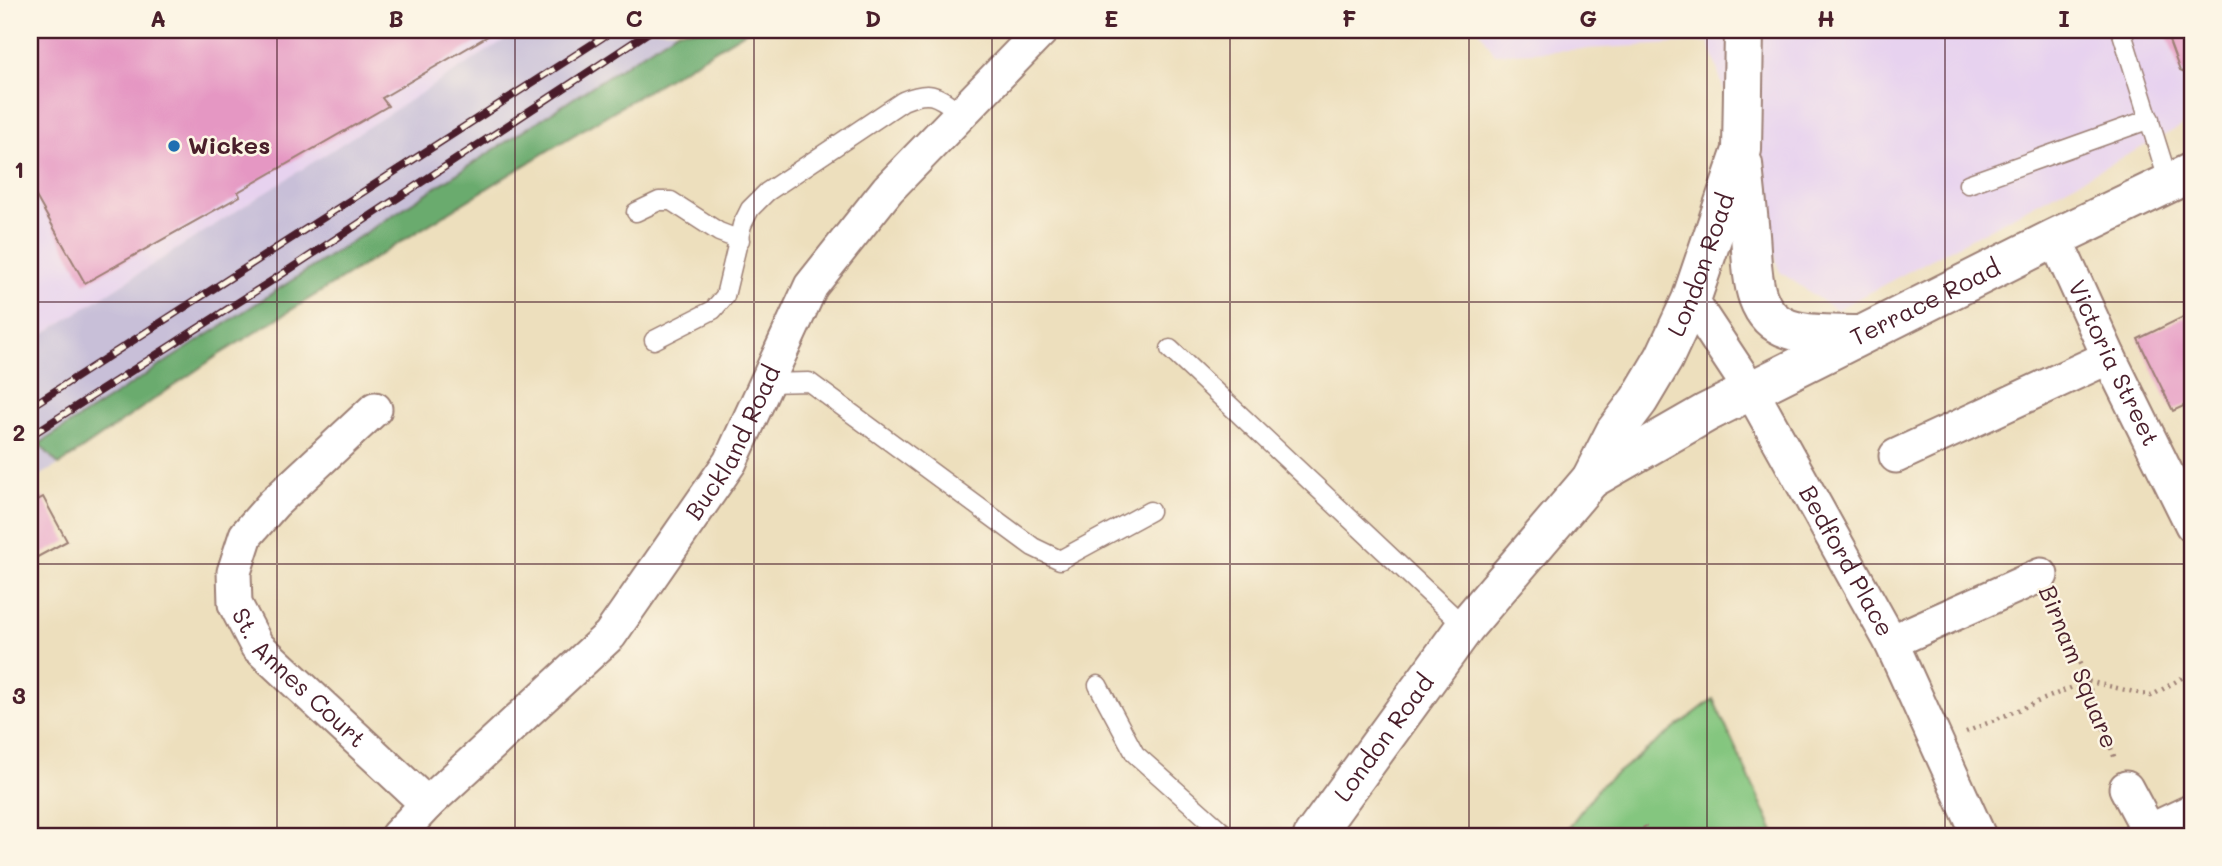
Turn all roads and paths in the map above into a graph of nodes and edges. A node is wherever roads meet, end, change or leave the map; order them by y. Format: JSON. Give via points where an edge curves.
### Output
{"nodes":[{"id":1,"x":1042,"y":30,"type":"edge"},
{"id":2,"x":1744,"y":30,"type":"edge"},
{"id":3,"x":2121,"y":30,"type":"edge"},
{"id":4,"x":961,"y":113,"type":"junction"},
{"id":5,"x":2150,"y":119,"type":"junction"},
{"id":6,"x":1742,"y":150,"type":"junction"},
{"id":7,"x":2181,"y":178,"type":"edge"},
{"id":8,"x":1968,"y":184,"type":"dead end"},
{"id":9,"x":636,"y":212,"type":"dead end"},
{"id":10,"x":2055,"y":238,"type":"junction"},
{"id":11,"x":740,"y":240,"type":"junction"},
{"id":12,"x":1691,"y":300,"type":"junction"},
{"id":13,"x":1862,"y":335,"type":"junction"},
{"id":14,"x":654,"y":340,"type":"dead end"},
{"id":15,"x":1170,"y":349,"type":"dead end"},
{"id":16,"x":2109,"y":357,"type":"junction"},
{"id":17,"x":766,"y":383,"type":"junction"},
{"id":18,"x":1752,"y":392,"type":"junction"},
{"id":19,"x":374,"y":409,"type":"dead end"},
{"id":20,"x":1896,"y":456,"type":"dead end"},
{"id":21,"x":1591,"y":479,"type":"junction"},
{"id":22,"x":1150,"y":511,"type":"dead end"},
{"id":23,"x":2192,"y":526,"type":"edge"},
{"id":24,"x":2041,"y":575,"type":"joint"},
{"id":25,"x":1465,"y":627,"type":"junction"},
{"id":26,"x":1891,"y":642,"type":"junction"},
{"id":27,"x":2192,"y":672,"type":"edge"},
{"id":28,"x":2087,"y":681,"type":"junction"},
{"id":29,"x":1098,"y":685,"type":"dead end"},
{"id":30,"x":1936,"y":745,"type":"junction"},
{"id":31,"x":2126,"y":788,"type":"joint"},
{"id":32,"x":427,"y":804,"type":"junction"},
{"id":33,"x":2192,"y":811,"type":"edge"},
{"id":34,"x":1644,"y":826,"type":"dead end"},
{"id":35,"x":2144,"y":834,"type":"edge"},
{"id":36,"x":397,"y":836,"type":"edge"},
{"id":37,"x":1227,"y":836,"type":"edge"},
{"id":38,"x":1313,"y":836,"type":"edge"},
{"id":39,"x":1649,"y":836,"type":"edge"},
{"id":40,"x":1979,"y":836,"type":"edge"}],
"edges":[{"from":1,"to":4,"type":"street","name":"Buckland Road"},
{"from":2,"to":6,"type":"main road","name":"London Road"},
{"from":3,"to":5,"type":"lane"},
{"from":4,"to":11,"type":"lane","via":[[936,95],[921,93],[903,101],[767,192],[750,209]]},
{"from":4,"to":17,"type":"street","name":"Buckland Road","via":[[888,189],[811,286]]},
{"from":5,"to":7,"type":"lane"},
{"from":5,"to":8,"type":"lane"},
{"from":6,"to":12,"type":"main road","name":"London Road"},
{"from":6,"to":13,"type":"main road","name":"Terrace Road","via":[[1751,275],[1768,315],[1788,329]]},
{"from":7,"to":10,"type":"main road","name":"Terrace Road"},
{"from":9,"to":11,"type":"lane","via":[[659,201],[671,201]]},
{"from":10,"to":13,"type":"main road","name":"Terrace Road"},
{"from":10,"to":16,"type":"street","name":"Victoria Street"},
{"from":11,"to":14,"type":"lane","via":[[725,296],[713,310]]},
{"from":12,"to":18,"type":"street","name":"Bedford Place"},
{"from":12,"to":21,"type":"main road","name":"London Road","via":[[1664,358],[1615,432]]},
{"from":13,"to":18,"type":"main road","name":"London Road"},
{"from":15,"to":25,"type":"lane"},
{"from":16,"to":20,"type":"street"},
{"from":16,"to":23,"type":"street","name":"Victoria Street"},
{"from":17,"to":22,"type":"lane","via":[[808,382],[1033,547],[1060,559]]},
{"from":17,"to":32,"type":"street","name":"Buckland Road","via":[[730,461],[610,635]]},
{"from":18,"to":21,"type":"main road","name":"London Road"},
{"from":18,"to":26,"type":"street","name":"Bedford Place"},
{"from":19,"to":32,"type":"street","name":"St. Annes Court","via":[[246,534],[234,572],[235,604],[257,646]]},
{"from":21,"to":25,"type":"main road","name":"London Road"},
{"from":24,"to":26,"type":"street","name":"Birnam Square"},
{"from":24,"to":28,"type":"path","name":"Birnam Square"},
{"from":25,"to":38,"type":"main road","name":"London Road"},
{"from":26,"to":30,"type":"street","name":"Bedford Place"},
{"from":27,"to":28,"type":"path","via":[[2151,696]]},
{"from":28,"to":30,"type":"path"},
{"from":28,"to":31,"type":"path","name":"Birnam Square"},
{"from":29,"to":37,"type":"lane","via":[[1135,754]]},
{"from":30,"to":40,"type":"street","name":"Bedford Place"},
{"from":31,"to":35,"type":"street"},
{"from":32,"to":36,"type":"street","name":"Buckland Road"},
{"from":33,"to":35,"type":"street"},
{"from":34,"to":39,"type":"path"}]}
